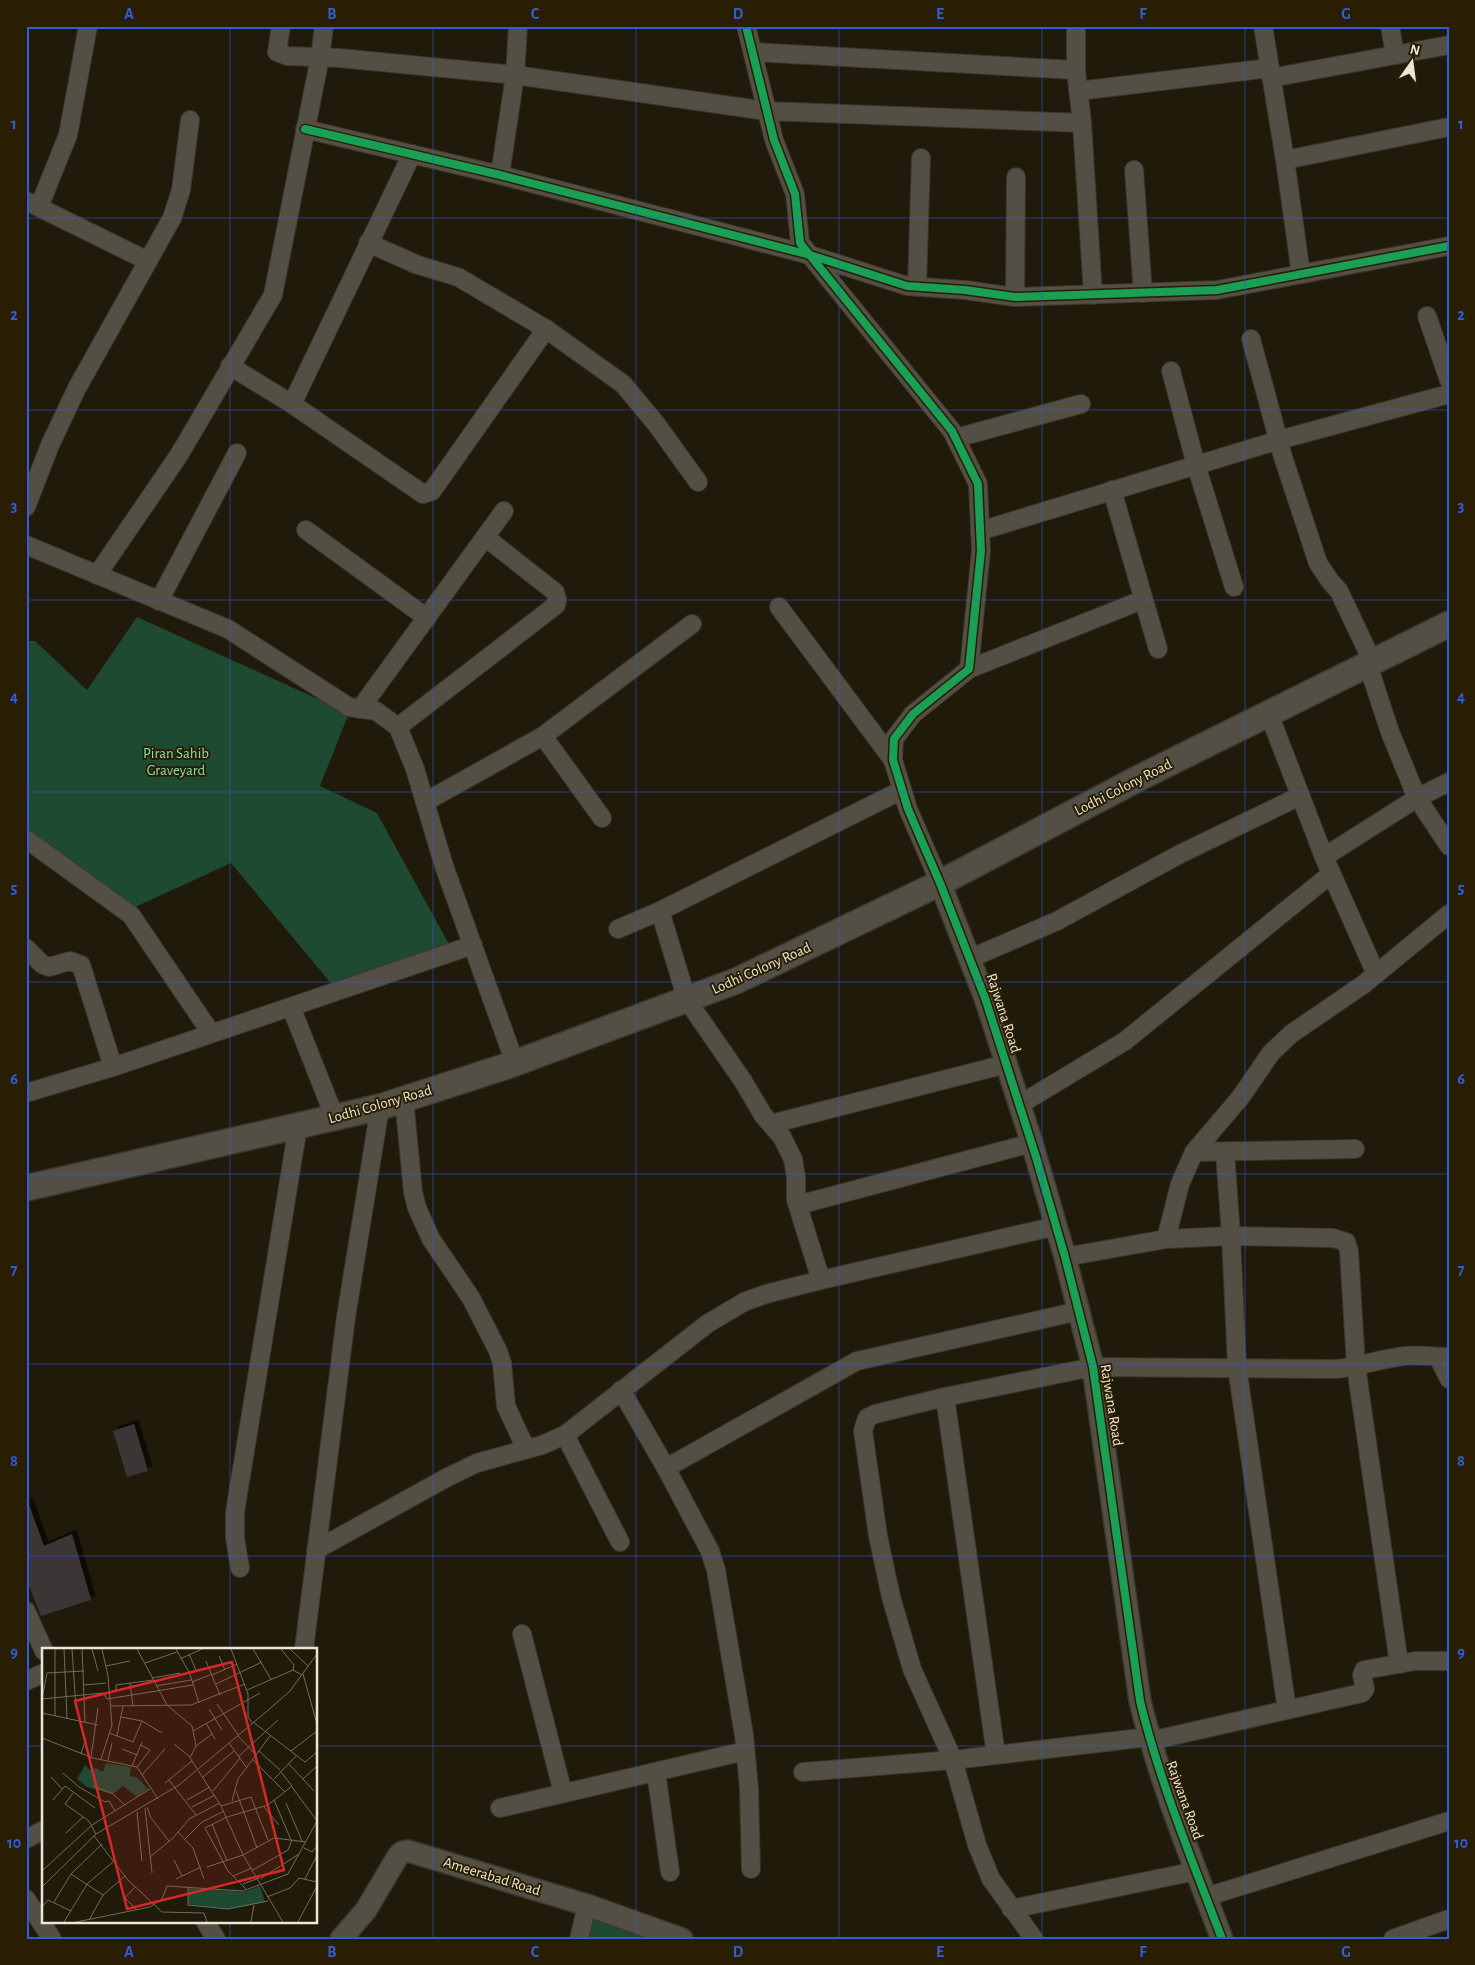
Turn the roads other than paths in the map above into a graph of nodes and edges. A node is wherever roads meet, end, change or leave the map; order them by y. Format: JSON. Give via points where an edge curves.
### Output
{"nodes":[{"id":1,"x":88,"y":26,"type":"edge"},
{"id":2,"x":281,"y":26,"type":"edge"},
{"id":3,"x":324,"y":26,"type":"edge"},
{"id":4,"x":518,"y":26,"type":"edge"},
{"id":5,"x":746,"y":26,"type":"edge"},
{"id":6,"x":1076,"y":26,"type":"edge"},
{"id":7,"x":1263,"y":26,"type":"edge"},
{"id":8,"x":1390,"y":26,"type":"edge"},
{"id":9,"x":1449,"y":45,"type":"edge"},
{"id":10,"x":753,"y":52,"type":"junction"},
{"id":11,"x":1395,"y":55,"type":"junction"},
{"id":12,"x":320,"y":57,"type":"junction"},
{"id":13,"x":1076,"y":70,"type":"junction"},
{"id":14,"x":1270,"y":73,"type":"junction"},
{"id":15,"x":515,"y":75,"type":"junction"},
{"id":16,"x":1078,"y":91,"type":"junction"},
{"id":17,"x":767,"y":111,"type":"junction"},
{"id":18,"x":190,"y":120,"type":"dead end"},
{"id":19,"x":1082,"y":123,"type":"junction"},
{"id":20,"x":1449,"y":127,"type":"edge"},
{"id":21,"x":305,"y":129,"type":"junction"},
{"id":22,"x":412,"y":154,"type":"junction"},
{"id":23,"x":921,"y":158,"type":"dead end"},
{"id":24,"x":1285,"y":160,"type":"junction"},
{"id":25,"x":1134,"y":170,"type":"dead end"},
{"id":26,"x":500,"y":176,"type":"junction"},
{"id":27,"x":1016,"y":177,"type":"dead end"},
{"id":28,"x":33,"y":204,"type":"edge"},
{"id":29,"x":368,"y":243,"type":"junction"},
{"id":30,"x":1449,"y":246,"type":"edge"},
{"id":31,"x":810,"y":255,"type":"junction"},
{"id":32,"x":148,"y":261,"type":"junction"},
{"id":33,"x":1301,"y":274,"type":"junction"},
{"id":34,"x":917,"y":287,"type":"junction"},
{"id":35,"x":1143,"y":293,"type":"junction"},
{"id":36,"x":1093,"y":295,"type":"junction"},
{"id":37,"x":1015,"y":297,"type":"junction"},
{"id":38,"x":1427,"y":316,"type":"dead end"},
{"id":39,"x":546,"y":329,"type":"junction"},
{"id":40,"x":1251,"y":339,"type":"dead end"},
{"id":41,"x":230,"y":366,"type":"junction"},
{"id":42,"x":1171,"y":371,"type":"dead end"},
{"id":43,"x":1449,"y":380,"type":"edge"},
{"id":44,"x":1449,"y":394,"type":"edge"},
{"id":45,"x":292,"y":404,"type":"junction"},
{"id":46,"x":1082,"y":404,"type":"dead end"},
{"id":47,"x":956,"y":438,"type":"junction"},
{"id":48,"x":1279,"y":440,"type":"junction"},
{"id":49,"x":237,"y":454,"type":"dead end"},
{"id":50,"x":1196,"y":465,"type":"junction"},
{"id":51,"x":698,"y":482,"type":"dead end"},
{"id":52,"x":1112,"y":490,"type":"junction"},
{"id":53,"x":26,"y":507,"type":"edge"},
{"id":54,"x":504,"y":511,"type":"dead end"},
{"id":55,"x":306,"y":530,"type":"dead end"},
{"id":56,"x":980,"y":531,"type":"junction"},
{"id":57,"x":485,"y":537,"type":"junction"},
{"id":58,"x":26,"y":545,"type":"edge"},
{"id":59,"x":97,"y":575,"type":"junction"},
{"id":60,"x":1234,"y":587,"type":"dead end"},
{"id":61,"x":1142,"y":600,"type":"junction"},
{"id":62,"x":159,"y":601,"type":"junction"},
{"id":63,"x":779,"y":607,"type":"dead end"},
{"id":64,"x":427,"y":618,"type":"junction"},
{"id":65,"x":692,"y":624,"type":"dead end"},
{"id":66,"x":1449,"y":624,"type":"edge"},
{"id":67,"x":1158,"y":649,"type":"dead end"},
{"id":68,"x":1371,"y":664,"type":"junction"},
{"id":69,"x":969,"y":669,"type":"junction"},
{"id":70,"x":360,"y":709,"type":"junction"},
{"id":71,"x":1269,"y":714,"type":"junction"},
{"id":72,"x":398,"y":727,"type":"junction"},
{"id":73,"x":543,"y":736,"type":"junction"},
{"id":74,"x":893,"y":760,"type":"junction"},
{"id":75,"x":1449,"y":782,"type":"edge"},
{"id":76,"x":902,"y":790,"type":"junction"},
{"id":77,"x":1300,"y":796,"type":"junction"},
{"id":78,"x":1417,"y":798,"type":"junction"},
{"id":79,"x":425,"y":802,"type":"junction"},
{"id":80,"x":602,"y":818,"type":"dead end"},
{"id":81,"x":26,"y":839,"type":"edge"},
{"id":82,"x":1449,"y":846,"type":"edge"},
{"id":83,"x":1324,"y":857,"type":"junction"},
{"id":84,"x":1331,"y":874,"type":"junction"},
{"id":85,"x":940,"y":884,"type":"junction"},
{"id":86,"x":660,"y":911,"type":"junction"},
{"id":87,"x":1447,"y":919,"type":"edge"},
{"id":88,"x":618,"y":929,"type":"dead end"},
{"id":89,"x":473,"y":945,"type":"junction"},
{"id":90,"x":26,"y":948,"type":"edge"},
{"id":91,"x":971,"y":958,"type":"junction"},
{"id":92,"x":1376,"y":974,"type":"junction"},
{"id":93,"x":687,"y":1000,"type":"junction"},
{"id":94,"x":290,"y":1007,"type":"junction"},
{"id":95,"x":211,"y":1033,"type":"junction"},
{"id":96,"x":515,"y":1063,"type":"junction"},
{"id":97,"x":1006,"y":1064,"type":"junction"},
{"id":98,"x":113,"y":1067,"type":"junction"},
{"id":99,"x":26,"y":1093,"type":"edge"},
{"id":100,"x":404,"y":1099,"type":"junction"},
{"id":101,"x":1019,"y":1105,"type":"junction"},
{"id":102,"x":380,"y":1107,"type":"junction"},
{"id":103,"x":335,"y":1118,"type":"junction"},
{"id":104,"x":771,"y":1124,"type":"junction"},
{"id":105,"x":298,"y":1126,"type":"junction"},
{"id":106,"x":1032,"y":1143,"type":"junction"},
{"id":107,"x":1355,"y":1149,"type":"dead end"},
{"id":108,"x":1194,"y":1152,"type":"junction"},
{"id":109,"x":1225,"y":1152,"type":"junction"},
{"id":110,"x":26,"y":1188,"type":"edge"},
{"id":111,"x":798,"y":1205,"type":"junction"},
{"id":112,"x":1056,"y":1226,"type":"junction"},
{"id":113,"x":1231,"y":1236,"type":"junction"},
{"id":114,"x":1166,"y":1239,"type":"junction"},
{"id":115,"x":1065,"y":1257,"type":"junction"},
{"id":116,"x":821,"y":1280,"type":"junction"},
{"id":117,"x":1078,"y":1311,"type":"junction"},
{"id":118,"x":1443,"y":1357,"type":"edge"},
{"id":119,"x":1356,"y":1366,"type":"junction"},
{"id":120,"x":1092,"y":1367,"type":"junction"},
{"id":121,"x":1237,"y":1367,"type":"junction"},
{"id":122,"x":1449,"y":1379,"type":"edge"},
{"id":123,"x":621,"y":1390,"type":"junction"},
{"id":124,"x":945,"y":1397,"type":"junction"},
{"id":125,"x":565,"y":1435,"type":"junction"},
{"id":126,"x":526,"y":1449,"type":"junction"},
{"id":127,"x":666,"y":1468,"type":"junction"},
{"id":128,"x":620,"y":1542,"type":"dead end"},
{"id":129,"x":316,"y":1550,"type":"junction"},
{"id":130,"x":240,"y":1568,"type":"dead end"},
{"id":131,"x":26,"y":1611,"type":"edge"},
{"id":132,"x":522,"y":1634,"type":"dead end"},
{"id":133,"x":43,"y":1648,"type":"edge"},
{"id":134,"x":304,"y":1648,"type":"edge"},
{"id":135,"x":1449,"y":1661,"type":"edge"},
{"id":136,"x":1399,"y":1664,"type":"junction"},
{"id":137,"x":42,"y":1674,"type":"edge"},
{"id":138,"x":26,"y":1681,"type":"edge"},
{"id":139,"x":1287,"y":1710,"type":"junction"},
{"id":140,"x":1149,"y":1739,"type":"junction"},
{"id":141,"x":745,"y":1751,"type":"junction"},
{"id":142,"x":996,"y":1755,"type":"junction"},
{"id":143,"x":953,"y":1760,"type":"junction"},
{"id":144,"x":656,"y":1772,"type":"junction"},
{"id":145,"x":803,"y":1772,"type":"dead end"},
{"id":146,"x":563,"y":1793,"type":"junction"},
{"id":147,"x":500,"y":1808,"type":"dead end"},
{"id":148,"x":1449,"y":1821,"type":"edge"},
{"id":149,"x":42,"y":1831,"type":"edge"},
{"id":150,"x":26,"y":1839,"type":"edge"},
{"id":151,"x":751,"y":1869,"type":"dead end"},
{"id":152,"x":1196,"y":1871,"type":"junction"},
{"id":153,"x":670,"y":1872,"type":"dead end"},
{"id":154,"x":1206,"y":1897,"type":"junction"},
{"id":155,"x":26,"y":1899,"type":"edge"},
{"id":156,"x":587,"y":1906,"type":"junction"},
{"id":157,"x":1011,"y":1909,"type":"junction"},
{"id":158,"x":1449,"y":1919,"type":"edge"},
{"id":159,"x":206,"y":1922,"type":"edge"},
{"id":160,"x":52,"y":1939,"type":"edge"},
{"id":161,"x":216,"y":1939,"type":"edge"},
{"id":162,"x":341,"y":1939,"type":"edge"},
{"id":163,"x":579,"y":1939,"type":"edge"},
{"id":164,"x":682,"y":1939,"type":"edge"},
{"id":165,"x":1034,"y":1939,"type":"edge"},
{"id":166,"x":1222,"y":1939,"type":"edge"},
{"id":167,"x":1393,"y":1939,"type":"edge"}],
"edges":[{"from":1,"to":28,"type":"street","via":[[68,135]]},
{"from":2,"to":12,"type":"street","via":[[277,52],[287,56]]},
{"from":3,"to":12,"type":"street"},
{"from":4,"to":15,"type":"street"},
{"from":5,"to":10,"type":"street"},
{"from":6,"to":13,"type":"street"},
{"from":7,"to":14,"type":"street"},
{"from":8,"to":11,"type":"street"},
{"from":9,"to":11,"type":"street"},
{"from":10,"to":13,"type":"street"},
{"from":10,"to":17,"type":"street"},
{"from":11,"to":14,"type":"street"},
{"from":12,"to":15,"type":"street"},
{"from":12,"to":21,"type":"street"},
{"from":13,"to":16,"type":"street"},
{"from":14,"to":16,"type":"street"},
{"from":14,"to":24,"type":"street"},
{"from":15,"to":17,"type":"street"},
{"from":15,"to":26,"type":"street"},
{"from":16,"to":19,"type":"street"},
{"from":17,"to":19,"type":"street"},
{"from":17,"to":31,"type":"street","via":[[774,140],[795,194],[800,243]]},
{"from":18,"to":32,"type":"street","via":[[181,190],[172,218]]},
{"from":19,"to":36,"type":"street"},
{"from":20,"to":24,"type":"street"},
{"from":21,"to":22,"type":"street"},
{"from":21,"to":41,"type":"street","via":[[272,295]]},
{"from":22,"to":26,"type":"street"},
{"from":22,"to":29,"type":"street"},
{"from":23,"to":34,"type":"street"},
{"from":24,"to":33,"type":"street"},
{"from":25,"to":35,"type":"street"},
{"from":26,"to":31,"type":"street"},
{"from":27,"to":37,"type":"street"},
{"from":28,"to":32,"type":"street"},
{"from":29,"to":39,"type":"street","via":[[418,266],[458,277]]},
{"from":29,"to":45,"type":"street"},
{"from":30,"to":33,"type":"street"},
{"from":31,"to":34,"type":"street"},
{"from":31,"to":47,"type":"street"},
{"from":32,"to":53,"type":"street","via":[[77,388]]},
{"from":33,"to":35,"type":"street","via":[[1217,290]]},
{"from":34,"to":37,"type":"street"},
{"from":35,"to":36,"type":"street"},
{"from":36,"to":37,"type":"street"},
{"from":38,"to":43,"type":"street"},
{"from":39,"to":45,"type":"street","via":[[432,491],[423,494]]},
{"from":39,"to":51,"type":"street","via":[[623,384],[658,425]]},
{"from":40,"to":48,"type":"street"},
{"from":41,"to":45,"type":"street"},
{"from":41,"to":59,"type":"street","via":[[179,455]]},
{"from":42,"to":50,"type":"street"},
{"from":44,"to":48,"type":"street"},
{"from":46,"to":47,"type":"street"},
{"from":47,"to":56,"type":"street","via":[[978,484]]},
{"from":48,"to":50,"type":"street"},
{"from":48,"to":68,"type":"street","via":[[1318,563],[1339,591]]},
{"from":49,"to":62,"type":"street"},
{"from":50,"to":52,"type":"street"},
{"from":50,"to":60,"type":"street"},
{"from":52,"to":56,"type":"street"},
{"from":52,"to":61,"type":"street"},
{"from":54,"to":57,"type":"street"},
{"from":55,"to":64,"type":"street"},
{"from":56,"to":69,"type":"street","via":[[981,551]]},
{"from":57,"to":64,"type":"street"},
{"from":57,"to":72,"type":"street","via":[[555,592],[556,605]]},
{"from":58,"to":59,"type":"street"},
{"from":59,"to":62,"type":"street"},
{"from":61,"to":67,"type":"street"},
{"from":61,"to":69,"type":"street"},
{"from":62,"to":70,"type":"street","via":[[228,630],[349,707]]},
{"from":63,"to":74,"type":"street"},
{"from":64,"to":70,"type":"street"},
{"from":65,"to":73,"type":"street"},
{"from":66,"to":68,"type":"main road","name":"Lodhi Colony Road"},
{"from":68,"to":71,"type":"main road","name":"Lodhi Colony Road"},
{"from":68,"to":78,"type":"street","via":[[1390,732]]},
{"from":69,"to":74,"type":"street","via":[[913,714],[894,739]]},
{"from":70,"to":72,"type":"street","via":[[376,711]]},
{"from":71,"to":77,"type":"street"},
{"from":71,"to":85,"type":"main road","name":"Lodhi Colony Road","via":[[1141,777]]},
{"from":72,"to":79,"type":"street"},
{"from":73,"to":79,"type":"street"},
{"from":73,"to":80,"type":"street"},
{"from":74,"to":76,"type":"street"},
{"from":75,"to":78,"type":"street"},
{"from":76,"to":85,"type":"street"},
{"from":76,"to":86,"type":"street"},
{"from":77,"to":83,"type":"street"},
{"from":77,"to":91,"type":"street","via":[[1180,854],[1057,921]]},
{"from":78,"to":82,"type":"street"},
{"from":78,"to":83,"type":"street"},
{"from":79,"to":89,"type":"street"},
{"from":81,"to":95,"type":"street","via":[[131,915]]},
{"from":83,"to":84,"type":"street"},
{"from":84,"to":92,"type":"street"},
{"from":84,"to":101,"type":"street","via":[[1125,1041]]},
{"from":85,"to":91,"type":"street","name":"Rajwana Road"},
{"from":85,"to":93,"type":"main road","name":"Lodhi Colony Road","via":[[736,982]]},
{"from":86,"to":88,"type":"street"},
{"from":86,"to":93,"type":"street"},
{"from":87,"to":92,"type":"street"},
{"from":89,"to":94,"type":"street"},
{"from":89,"to":96,"type":"street"},
{"from":90,"to":98,"type":"street","via":[[49,967],[70,961],[81,965]]},
{"from":91,"to":97,"type":"street","name":"Rajwana Road"},
{"from":92,"to":108,"type":"street","via":[[1284,1040]]},
{"from":93,"to":96,"type":"main road","name":"Lodhi Colony Road"},
{"from":93,"to":104,"type":"street"},
{"from":94,"to":95,"type":"street"},
{"from":94,"to":103,"type":"street"},
{"from":95,"to":98,"type":"street"},
{"from":96,"to":100,"type":"main road","name":"Lodhi Colony Road"},
{"from":97,"to":101,"type":"street","name":"Rajwana Road"},
{"from":97,"to":104,"type":"street"},
{"from":98,"to":99,"type":"street"},
{"from":100,"to":102,"type":"main road","name":"Lodhi Colony Road"},
{"from":100,"to":126,"type":"street","via":[[417,1208],[431,1238],[471,1298],[498,1351],[506,1406]]},
{"from":101,"to":106,"type":"street","name":"Rajwana Road"},
{"from":102,"to":103,"type":"main road","name":"Lodhi Colony Road"},
{"from":102,"to":129,"type":"street","via":[[346,1317]]},
{"from":103,"to":105,"type":"main road","name":"Lodhi Colony Road"},
{"from":104,"to":111,"type":"street","via":[[782,1137],[792,1159]]},
{"from":105,"to":110,"type":"main road","name":"Lodhi Colony Road"},
{"from":105,"to":130,"type":"street","via":[[235,1512]]},
{"from":106,"to":111,"type":"street"},
{"from":106,"to":112,"type":"street","name":"Rajwana Road"},
{"from":107,"to":109,"type":"street"},
{"from":108,"to":109,"type":"street"},
{"from":108,"to":114,"type":"street","via":[[1180,1184]]},
{"from":109,"to":113,"type":"street"},
{"from":111,"to":116,"type":"street"},
{"from":112,"to":115,"type":"street","name":"Rajwana Road"},
{"from":112,"to":116,"type":"street"},
{"from":113,"to":114,"type":"street"},
{"from":113,"to":119,"type":"street","via":[[1333,1238],[1346,1242]]},
{"from":113,"to":121,"type":"street"},
{"from":114,"to":115,"type":"street"},
{"from":115,"to":117,"type":"street","name":"Rajwana Road"},
{"from":116,"to":123,"type":"street","via":[[766,1294],[729,1310]]},
{"from":117,"to":120,"type":"street","name":"Rajwana Road"},
{"from":117,"to":127,"type":"street","via":[[856,1361]]},
{"from":118,"to":119,"type":"street","via":[[1398,1356]]},
{"from":118,"to":122,"type":"street"},
{"from":119,"to":121,"type":"street","via":[[1336,1369]]},
{"from":119,"to":136,"type":"street"},
{"from":120,"to":121,"type":"street"},
{"from":120,"to":124,"type":"street"},
{"from":120,"to":140,"type":"street","name":"Rajwana Road","via":[[1140,1701]]},
{"from":121,"to":139,"type":"street"},
{"from":123,"to":125,"type":"street"},
{"from":123,"to":127,"type":"street"},
{"from":124,"to":142,"type":"street"},
{"from":124,"to":143,"type":"street","via":[[871,1415],[864,1423],[863,1431],[878,1536],[891,1597],[912,1669]]},
{"from":125,"to":126,"type":"street"},
{"from":125,"to":128,"type":"street"},
{"from":126,"to":129,"type":"street","via":[[477,1463]]},
{"from":127,"to":141,"type":"street","via":[[710,1551],[716,1570]]},
{"from":129,"to":134,"type":"street"},
{"from":131,"to":133,"type":"street"},
{"from":132,"to":146,"type":"street"},
{"from":135,"to":136,"type":"street"},
{"from":136,"to":139,"type":"street","via":[[1364,1670],[1365,1689],[1362,1693]]},
{"from":137,"to":138,"type":"street"},
{"from":139,"to":140,"type":"street"},
{"from":140,"to":142,"type":"street"},
{"from":140,"to":152,"type":"street","name":"Rajwana Road"},
{"from":141,"to":144,"type":"street"},
{"from":141,"to":151,"type":"street"},
{"from":142,"to":143,"type":"street"},
{"from":143,"to":145,"type":"street"},
{"from":143,"to":157,"type":"street","via":[[976,1845],[991,1879]]},
{"from":144,"to":146,"type":"street"},
{"from":144,"to":153,"type":"street"},
{"from":146,"to":147,"type":"street"},
{"from":148,"to":154,"type":"street"},
{"from":149,"to":150,"type":"street"},
{"from":152,"to":154,"type":"street","name":"Rajwana Road"},
{"from":152,"to":157,"type":"street"},
{"from":154,"to":166,"type":"street","name":"Rajwana Road"},
{"from":155,"to":160,"type":"street"},
{"from":156,"to":162,"type":"street","name":"Ameerabad Road","via":[[405,1851],[398,1856],[366,1910]]},
{"from":156,"to":163,"type":"street"},
{"from":156,"to":164,"type":"street","name":"Ameerabad Road"},
{"from":157,"to":165,"type":"street"},
{"from":158,"to":167,"type":"street"},
{"from":159,"to":161,"type":"street"}]}
